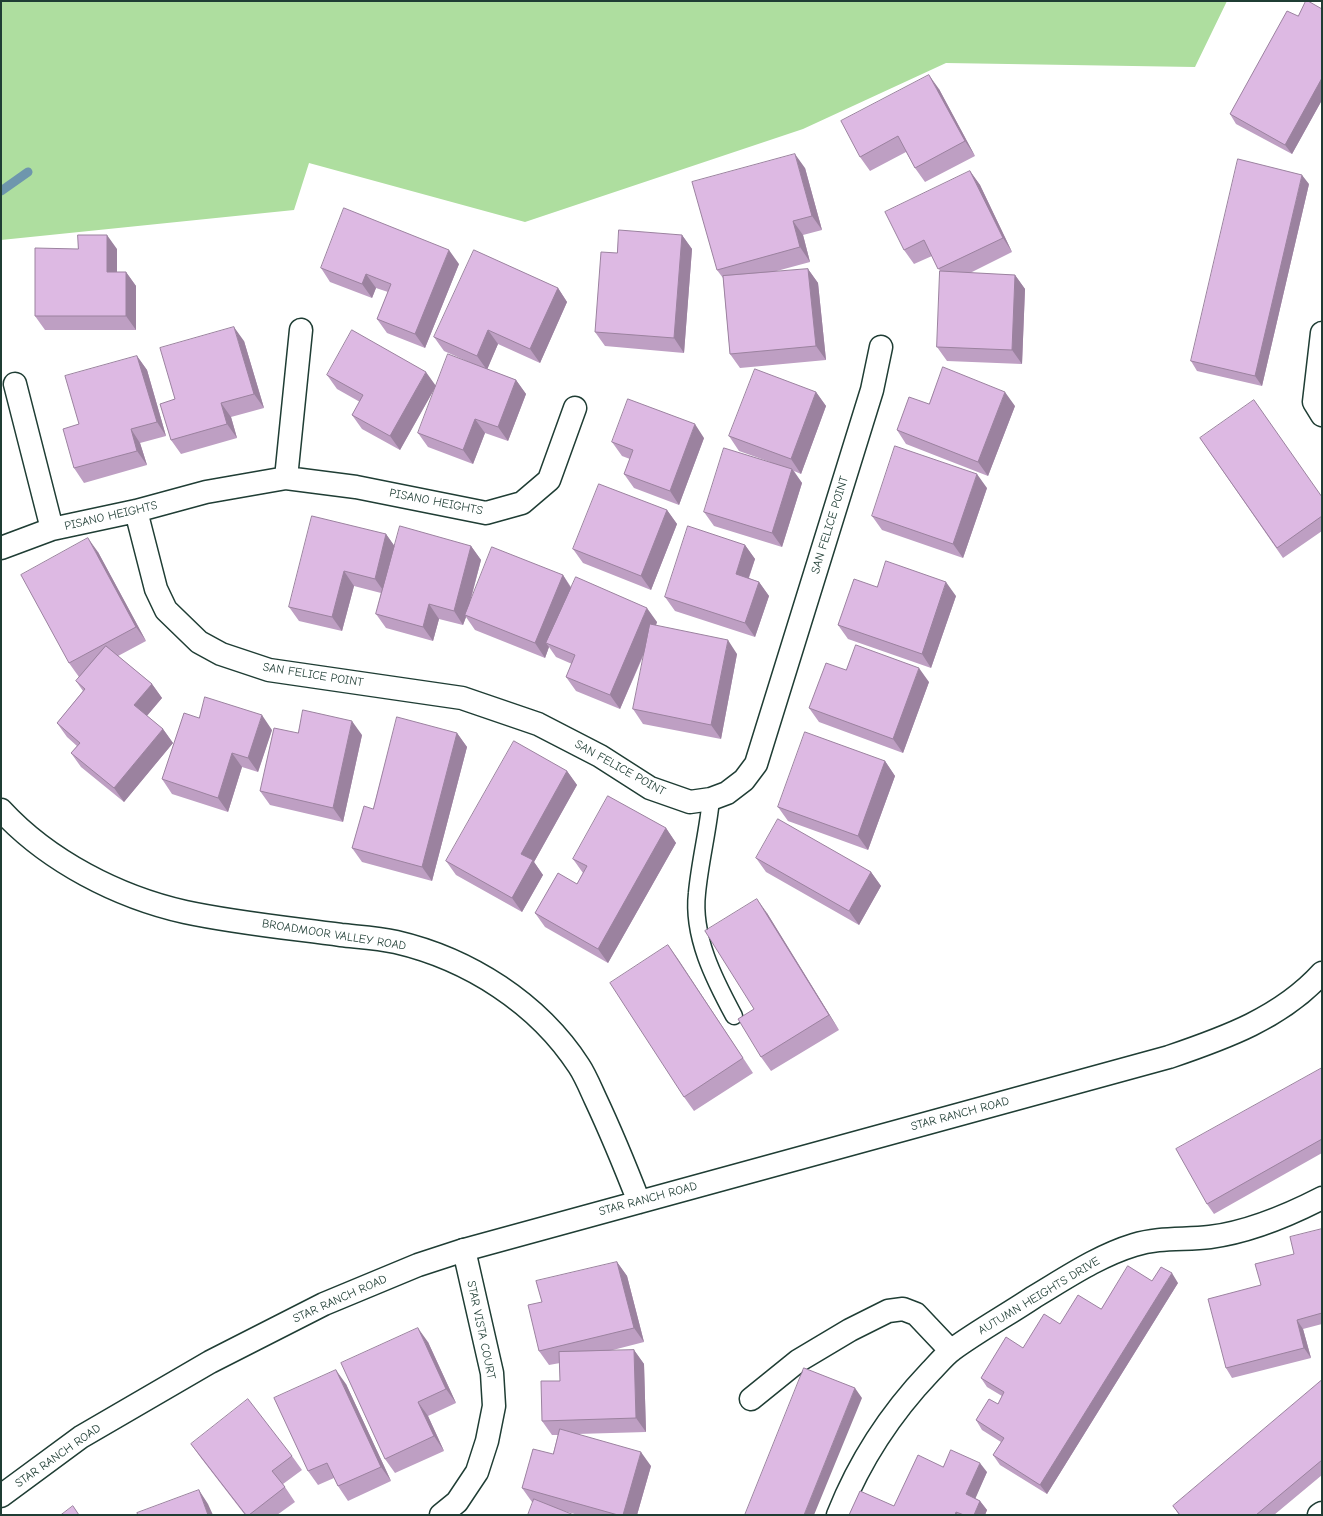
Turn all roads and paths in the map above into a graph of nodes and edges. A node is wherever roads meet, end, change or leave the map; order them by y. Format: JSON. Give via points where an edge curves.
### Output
{"nodes":[{"id":1,"x":301,"y":330,"type":"dead end"},
{"id":2,"x":1322,"y":333,"type":"edge"},
{"id":3,"x":881,"y":347,"type":"dead end"},
{"id":4,"x":15,"y":384,"type":"dead end"},
{"id":5,"x":575,"y":408,"type":"dead end"},
{"id":6,"x":1322,"y":415,"type":"edge"},
{"id":7,"x":286,"y":478,"type":"junction"},
{"id":8,"x":136,"y":511,"type":"junction"},
{"id":9,"x":52,"y":529,"type":"junction"},
{"id":10,"x":1,"y":548,"type":"edge"},
{"id":11,"x":711,"y":799,"type":"junction"},
{"id":12,"x":1,"y":810,"type":"edge"},
{"id":13,"x":1322,"y":973,"type":"edge"},
{"id":14,"x":734,"y":1016,"type":"dead end"},
{"id":15,"x":1322,"y":1198,"type":"edge"},
{"id":16,"x":639,"y":1202,"type":"junction"},
{"id":17,"x":464,"y":1250,"type":"junction"},
{"id":18,"x":951,"y":1351,"type":"junction"},
{"id":19,"x":751,"y":1399,"type":"dead end"},
{"id":20,"x":1,"y":1496,"type":"edge"},
{"id":21,"x":1322,"y":1513,"type":"edge"},
{"id":22,"x":441,"y":1515,"type":"edge"},
{"id":23,"x":838,"y":1515,"type":"edge"},
{"id":24,"x":1319,"y":1515,"type":"edge"}],
"edges":[{"from":1,"to":7,"type":"street"},
{"from":2,"to":6,"type":"street","via":[[1314,402]]},
{"from":3,"to":11,"type":"street","name":"SAN FELICE POINT","via":[[872,390],[756,764],[744,780],[727,793]]},
{"from":4,"to":9,"type":"street","name":"PISANO HEIGHTS"},
{"from":5,"to":7,"type":"street","name":"PISANO HEIGHTS","via":[[548,480],[522,503],[486,513],[356,487]]},
{"from":7,"to":8,"type":"street","name":"PISANO HEIGHTS","via":[[206,492]]},
{"from":8,"to":9,"type":"street","name":"PISANO HEIGHTS"},
{"from":8,"to":11,"type":"street","name":"SAN FELICE POINT","via":[[156,589],[166,610],[199,642],[221,654],[269,670],[462,698],[538,724],[600,756],[650,788],[671,797],[690,802]]},
{"from":9,"to":10,"type":"street","name":"PISANO HEIGHTS"},
{"from":11,"to":14,"type":"lane","via":[[697,893],[697,917],[703,947],[721,992]]},
{"from":12,"to":16,"type":"street","name":"BROADMOOR VALLEY ROAD","via":[[36,842],[75,868],[146,901],[184,912],[225,919],[396,942],[454,961],[486,978],[517,1000],[546,1026],[579,1066],[615,1140]]},
{"from":13,"to":16,"type":"street","name":"STAR RANCH ROAD","via":[[1312,984],[1270,1016],[1216,1041],[1169,1057]]},
{"from":15,"to":18,"type":"street","name":"AUTUMN HEIGHTS DRIVE","via":[[1293,1213],[1248,1229],[1210,1237],[1171,1238],[1135,1245],[1101,1258]]},
{"from":16,"to":17,"type":"street","name":"STAR RANCH ROAD"},
{"from":17,"to":20,"type":"street","name":"STAR RANCH ROAD","via":[[418,1265],[324,1304],[210,1362],[81,1437]]},
{"from":17,"to":22,"type":"street","name":"STAR VISTA COURT","via":[[492,1373],[494,1406],[477,1472],[457,1502]]},
{"from":18,"to":19,"type":"street","via":[[916,1314],[903,1309],[888,1311],[798,1361]]},
{"from":18,"to":23,"type":"street","name":"AUTUMN HEIGHTS DRIVE","via":[[917,1386],[888,1423],[864,1460]]},
{"from":21,"to":24,"type":"street"}]}
